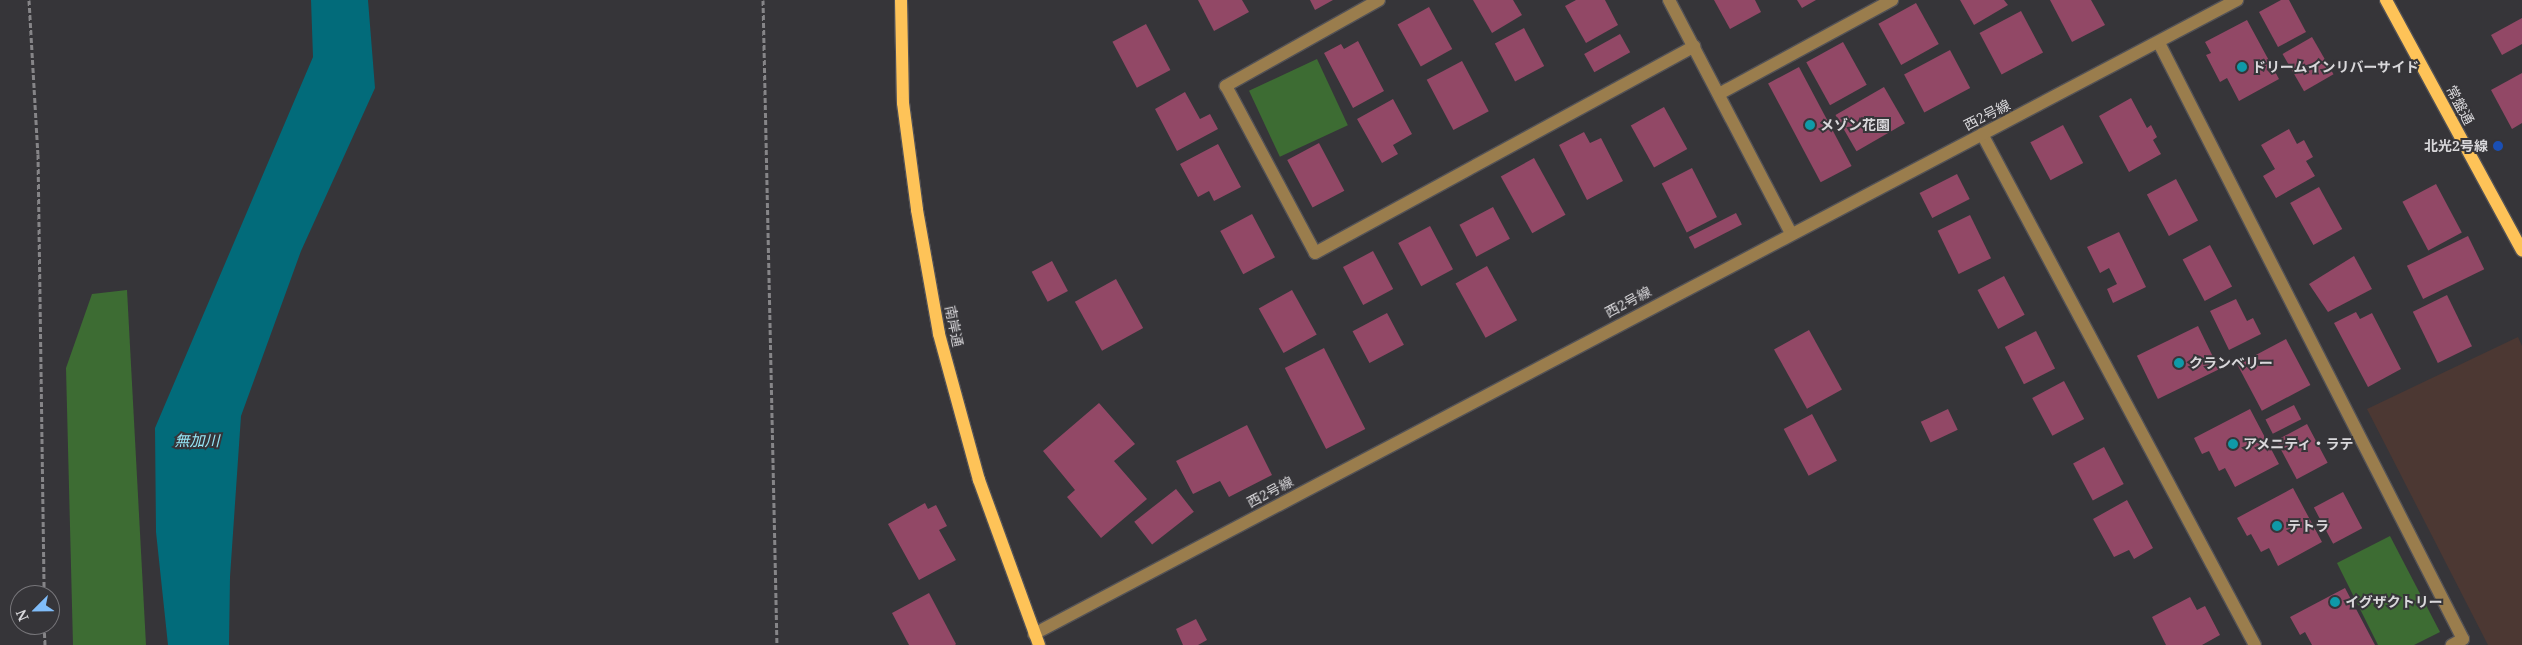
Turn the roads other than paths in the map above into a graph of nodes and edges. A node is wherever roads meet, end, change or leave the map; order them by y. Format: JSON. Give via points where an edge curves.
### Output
{"nodes":[{"id":1,"x":901,"y":0,"type":"edge"},
{"id":2,"x":1379,"y":0,"type":"edge"},
{"id":3,"x":1669,"y":0,"type":"edge"},
{"id":4,"x":1892,"y":0,"type":"edge"},
{"id":5,"x":2237,"y":0,"type":"edge"},
{"id":6,"x":2386,"y":0,"type":"edge"},
{"id":7,"x":2159,"y":43,"type":"junction"},
{"id":8,"x":1694,"y":46,"type":"junction"},
{"id":9,"x":1719,"y":94,"type":"junction"},
{"id":10,"x":1982,"y":134,"type":"junction"},
{"id":11,"x":1791,"y":233,"type":"junction"},
{"id":12,"x":2522,"y":251,"type":"edge"},
{"id":13,"x":1036,"y":640,"type":"edge"},
{"id":14,"x":2255,"y":645,"type":"edge"},
{"id":15,"x":2452,"y":645,"type":"edge"}],
"edges":[{"from":1,"to":13,"type":"main road","name":"南岸通","via":[[904,103],[917,210],[939,334],[979,480]]},
{"from":2,"to":8,"type":"street","via":[[1226,86],[1315,253]]},
{"from":3,"to":8,"type":"street"},
{"from":4,"to":9,"type":"street"},
{"from":5,"to":7,"type":"street","name":"西2号線"},
{"from":6,"to":12,"type":"main road","name":"常盤通"},
{"from":7,"to":10,"type":"street","name":"西2号線"},
{"from":7,"to":15,"type":"street","via":[[2463,639]]},
{"from":8,"to":9,"type":"street"},
{"from":9,"to":11,"type":"street"},
{"from":10,"to":11,"type":"street","name":"西2号線"},
{"from":10,"to":14,"type":"street"},
{"from":11,"to":13,"type":"street","name":"西2号線"}]}
